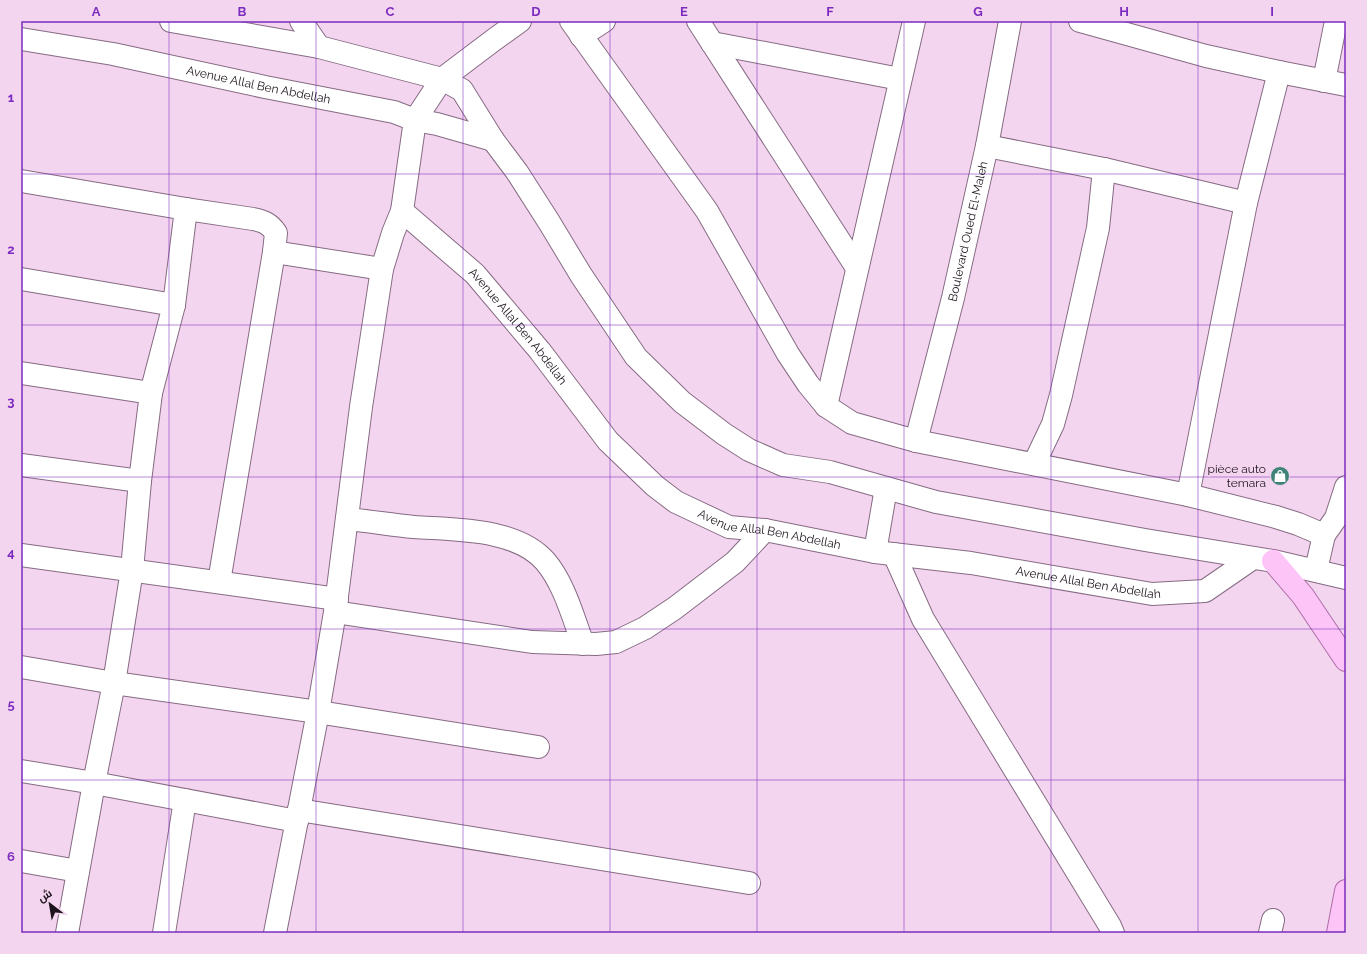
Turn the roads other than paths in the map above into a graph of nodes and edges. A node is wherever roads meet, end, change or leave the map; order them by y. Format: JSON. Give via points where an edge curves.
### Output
{"nodes":[{"id":1,"x":171,"y":21,"type":"edge"},
{"id":2,"x":301,"y":21,"type":"edge"},
{"id":3,"x":520,"y":21,"type":"edge"},
{"id":4,"x":604,"y":21,"type":"edge"},
{"id":5,"x":698,"y":21,"type":"edge"},
{"id":6,"x":914,"y":21,"type":"edge"},
{"id":7,"x":1010,"y":21,"type":"edge"},
{"id":8,"x":1080,"y":21,"type":"edge"},
{"id":9,"x":1336,"y":21,"type":"edge"},
{"id":10,"x":576,"y":28,"type":"edge"},
{"id":11,"x":21,"y":39,"type":"edge"},
{"id":12,"x":712,"y":43,"type":"junction"},
{"id":13,"x":319,"y":46,"type":"junction"},
{"id":14,"x":1279,"y":72,"type":"junction"},
{"id":15,"x":442,"y":79,"type":"junction"},
{"id":16,"x":900,"y":79,"type":"junction"},
{"id":17,"x":1324,"y":81,"type":"junction"},
{"id":18,"x":1346,"y":85,"type":"edge"},
{"id":19,"x":415,"y":120,"type":"junction"},
{"id":20,"x":493,"y":140,"type":"junction"},
{"id":21,"x":987,"y":146,"type":"junction"},
{"id":22,"x":1104,"y":169,"type":"junction"},
{"id":23,"x":21,"y":181,"type":"edge"},
{"id":24,"x":1246,"y":203,"type":"junction"},
{"id":25,"x":186,"y":209,"type":"junction"},
{"id":26,"x":402,"y":211,"type":"junction"},
{"id":27,"x":274,"y":252,"type":"junction"},
{"id":28,"x":857,"y":268,"type":"junction"},
{"id":29,"x":382,"y":269,"type":"junction"},
{"id":30,"x":21,"y":279,"type":"edge"},
{"id":31,"x":174,"y":305,"type":"junction"},
{"id":32,"x":21,"y":373,"type":"edge"},
{"id":33,"x":152,"y":393,"type":"junction"},
{"id":34,"x":826,"y":406,"type":"junction"},
{"id":35,"x":916,"y":440,"type":"junction"},
{"id":36,"x":1034,"y":464,"type":"junction"},
{"id":37,"x":21,"y":465,"type":"edge"},
{"id":38,"x":140,"y":481,"type":"junction"},
{"id":39,"x":1346,"y":487,"type":"edge"},
{"id":40,"x":886,"y":488,"type":"junction"},
{"id":41,"x":1188,"y":495,"type":"junction"},
{"id":42,"x":347,"y":519,"type":"junction"},
{"id":43,"x":766,"y":530,"type":"junction"},
{"id":44,"x":1324,"y":535,"type":"junction"},
{"id":45,"x":884,"y":553,"type":"junction"},
{"id":46,"x":21,"y":554,"type":"edge"},
{"id":47,"x":1263,"y":559,"type":"junction"},
{"id":48,"x":132,"y":570,"type":"junction"},
{"id":49,"x":1316,"y":570,"type":"junction"},
{"id":50,"x":1346,"y":578,"type":"edge"},
{"id":51,"x":219,"y":582,"type":"junction"},
{"id":52,"x":336,"y":606,"type":"junction"},
{"id":53,"x":582,"y":644,"type":"junction"},
{"id":54,"x":1346,"y":660,"type":"edge"},
{"id":55,"x":21,"y":667,"type":"edge"},
{"id":56,"x":114,"y":683,"type":"junction"},
{"id":57,"x":318,"y":712,"type":"junction"},
{"id":58,"x":538,"y":747,"type":"dead end"},
{"id":59,"x":21,"y":771,"type":"edge"},
{"id":60,"x":94,"y":783,"type":"junction"},
{"id":61,"x":185,"y":800,"type":"junction"},
{"id":62,"x":298,"y":815,"type":"junction"},
{"id":63,"x":21,"y":861,"type":"edge"},
{"id":64,"x":78,"y":871,"type":"junction"},
{"id":65,"x":749,"y":883,"type":"dead end"},
{"id":66,"x":1346,"y":892,"type":"edge"},
{"id":67,"x":67,"y":933,"type":"edge"},
{"id":68,"x":164,"y":933,"type":"edge"},
{"id":69,"x":275,"y":933,"type":"edge"},
{"id":70,"x":1113,"y":933,"type":"edge"},
{"id":71,"x":1338,"y":933,"type":"edge"}],
"edges":[{"from":1,"to":13,"type":"street"},
{"from":2,"to":13,"type":"street"},
{"from":3,"to":15,"type":"street"},
{"from":4,"to":10,"type":"street"},
{"from":5,"to":12,"type":"street"},
{"from":6,"to":16,"type":"street"},
{"from":7,"to":21,"type":"street","name":"Boulevard Oued El-Maleh"},
{"from":8,"to":14,"type":"street","via":[[1206,56]]},
{"from":9,"to":17,"type":"street"},
{"from":10,"to":34,"type":"street","via":[[707,211],[788,354]]},
{"from":11,"to":19,"type":"street","name":"Avenue Allal Ben Abdellah","via":[[113,54],[394,112]]},
{"from":12,"to":16,"type":"street"},
{"from":12,"to":28,"type":"street"},
{"from":13,"to":15,"type":"street"},
{"from":14,"to":17,"type":"street"},
{"from":14,"to":24,"type":"street"},
{"from":15,"to":19,"type":"street"},
{"from":15,"to":20,"type":"street","via":[[462,90]]},
{"from":16,"to":28,"type":"street"},
{"from":17,"to":18,"type":"street"},
{"from":19,"to":20,"type":"street","name":"Avenue Allal Ben Abdellah"},
{"from":19,"to":26,"type":"street"},
{"from":20,"to":40,"type":"street","via":[[550,222],[581,275],[636,357],[682,402],[749,450],[783,465],[830,472]]},
{"from":21,"to":22,"type":"street"},
{"from":21,"to":35,"type":"street","name":"Boulevard Oued El-Maleh","via":[[953,298]]},
{"from":22,"to":24,"type":"street"},
{"from":22,"to":36,"type":"street","via":[[1098,228],[1061,395],[1053,424]]},
{"from":23,"to":25,"type":"street"},
{"from":24,"to":41,"type":"street"},
{"from":25,"to":27,"type":"street","via":[[263,221],[276,233]]},
{"from":25,"to":31,"type":"street"},
{"from":26,"to":29,"type":"street"},
{"from":26,"to":43,"type":"street","name":"Avenue Allal Ben Abdellah","via":[[475,274],[540,351],[608,441],[655,486],[676,502],[729,527]]},
{"from":27,"to":29,"type":"street"},
{"from":27,"to":51,"type":"street"},
{"from":28,"to":34,"type":"street"},
{"from":29,"to":42,"type":"street"},
{"from":30,"to":31,"type":"street"},
{"from":31,"to":33,"type":"street"},
{"from":32,"to":33,"type":"street"},
{"from":33,"to":38,"type":"street"},
{"from":34,"to":35,"type":"street","via":[[852,423]]},
{"from":35,"to":36,"type":"street"},
{"from":36,"to":41,"type":"street"},
{"from":37,"to":38,"type":"street"},
{"from":38,"to":48,"type":"street"},
{"from":39,"to":44,"type":"street","via":[[1336,518]]},
{"from":40,"to":45,"type":"street"},
{"from":40,"to":47,"type":"street","via":[[936,502]]},
{"from":41,"to":44,"type":"street","via":[[1276,517]]},
{"from":42,"to":52,"type":"street"},
{"from":42,"to":53,"type":"street","via":[[485,533],[520,542],[546,562],[559,581]]},
{"from":43,"to":45,"type":"street","name":"Avenue Allal Ben Abdellah"},
{"from":43,"to":53,"type":"street","via":[[716,578],[645,628],[616,642]]},
{"from":44,"to":49,"type":"street"},
{"from":45,"to":47,"type":"street","name":"Avenue Allal Ben Abdellah","via":[[971,563],[1152,594],[1205,591]]},
{"from":45,"to":70,"type":"street"},
{"from":46,"to":48,"type":"street"},
{"from":47,"to":49,"type":"street"},
{"from":47,"to":54,"type":"main road","via":[[1303,596]]},
{"from":48,"to":51,"type":"street"},
{"from":48,"to":56,"type":"street"},
{"from":49,"to":50,"type":"street"},
{"from":51,"to":52,"type":"street"},
{"from":52,"to":53,"type":"street","via":[[509,639]]},
{"from":52,"to":57,"type":"street"},
{"from":55,"to":56,"type":"street"},
{"from":56,"to":57,"type":"street"},
{"from":56,"to":60,"type":"street"},
{"from":57,"to":58,"type":"street"},
{"from":57,"to":62,"type":"street"},
{"from":59,"to":60,"type":"street"},
{"from":60,"to":61,"type":"street"},
{"from":60,"to":64,"type":"street"},
{"from":61,"to":62,"type":"street"},
{"from":61,"to":68,"type":"street"},
{"from":62,"to":65,"type":"street"},
{"from":62,"to":69,"type":"street"},
{"from":63,"to":64,"type":"street"},
{"from":64,"to":67,"type":"street"},
{"from":66,"to":71,"type":"main road"}]}
